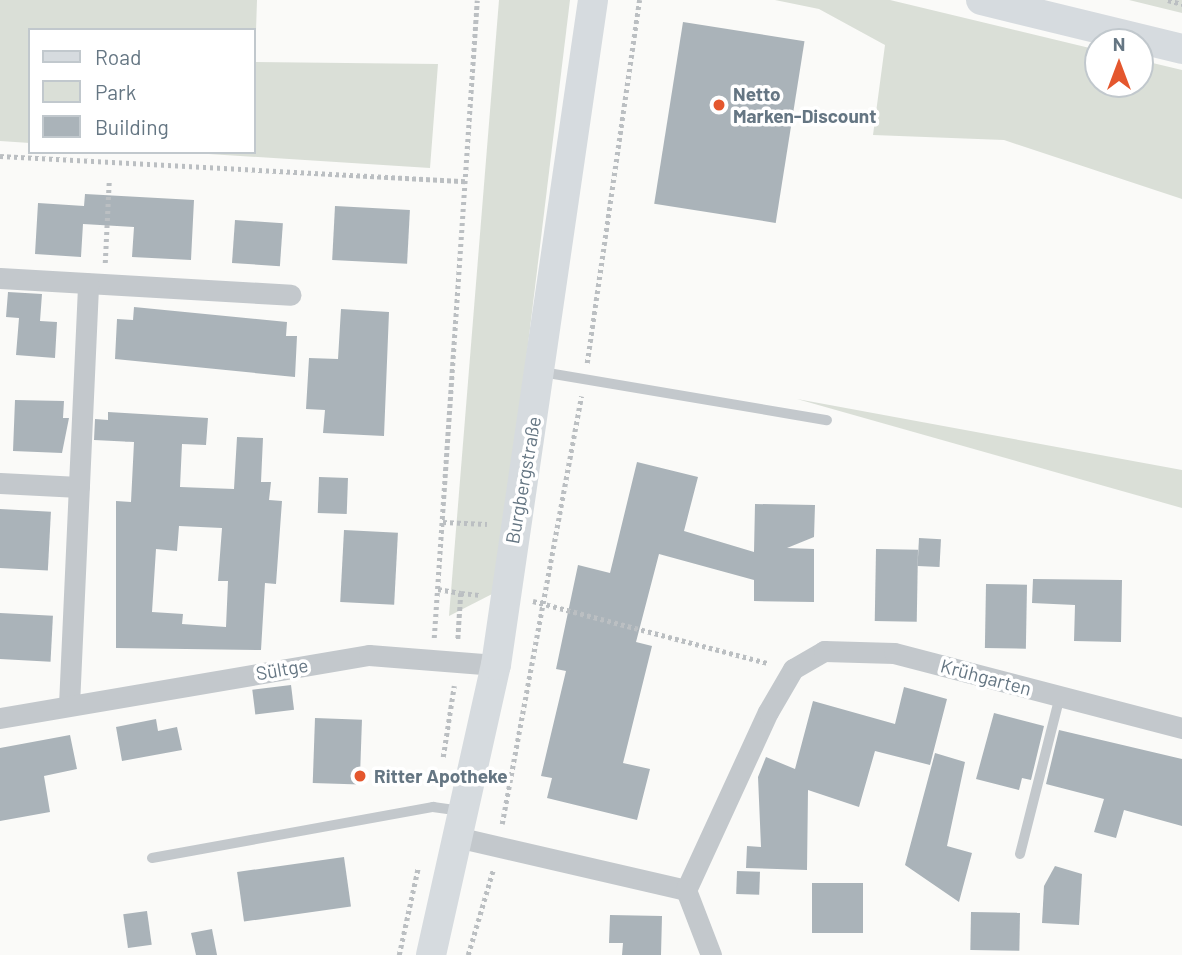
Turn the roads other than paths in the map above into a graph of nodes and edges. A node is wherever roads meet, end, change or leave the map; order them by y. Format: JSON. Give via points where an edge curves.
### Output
{"nodes":[{"id":1,"x":981,"y":0,"type":"edge"},
{"id":2,"x":587,"y":9,"type":"edge"},
{"id":3,"x":1182,"y":49,"type":"edge"},
{"id":4,"x":0,"y":278,"type":"edge"},
{"id":5,"x":96,"y":284,"type":"junction"},
{"id":6,"x":291,"y":295,"type":"dead end"},
{"id":7,"x":542,"y":372,"type":"junction"},
{"id":8,"x":827,"y":420,"type":"dead end"},
{"id":9,"x":0,"y":483,"type":"edge"},
{"id":10,"x":79,"y":487,"type":"junction"},
{"id":11,"x":496,"y":665,"type":"junction"},
{"id":12,"x":1060,"y":696,"type":"junction"},
{"id":13,"x":69,"y":705,"type":"junction"},
{"id":14,"x":0,"y":718,"type":"edge"},
{"id":15,"x":1182,"y":728,"type":"edge"},
{"id":16,"x":465,"y":825,"type":"junction"},
{"id":17,"x":1020,"y":854,"type":"dead end"},
{"id":18,"x":152,"y":858,"type":"dead end"},
{"id":19,"x":686,"y":890,"type":"junction"},
{"id":20,"x":431,"y":955,"type":"edge"},
{"id":21,"x":711,"y":955,"type":"edge"}],
"edges":[{"from":1,"to":3,"type":"street"},
{"from":2,"to":7,"type":"street","name":"Burgbergstraße"},
{"from":4,"to":5,"type":"street"},
{"from":5,"to":6,"type":"street"},
{"from":5,"to":10,"type":"street"},
{"from":7,"to":8,"type":"lane"},
{"from":7,"to":11,"type":"street","name":"Burgbergstraße","via":[[503,597]]},
{"from":9,"to":10,"type":"street"},
{"from":10,"to":13,"type":"street"},
{"from":11,"to":13,"type":"street","name":"Sültge","via":[[369,655]]},
{"from":11,"to":16,"type":"street","name":"Burgbergstraße"},
{"from":12,"to":15,"type":"street","name":"Krühgarten"},
{"from":12,"to":17,"type":"lane"},
{"from":12,"to":19,"type":"street","name":"Krühgarten","via":[[854,647],[824,651],[793,669]]},
{"from":13,"to":14,"type":"street","name":"Sültge"},
{"from":16,"to":18,"type":"lane","via":[[433,807]]},
{"from":16,"to":19,"type":"street","via":[[500,847]]},
{"from":16,"to":20,"type":"street","name":"Burgbergstraße"},
{"from":19,"to":21,"type":"street"}]}
